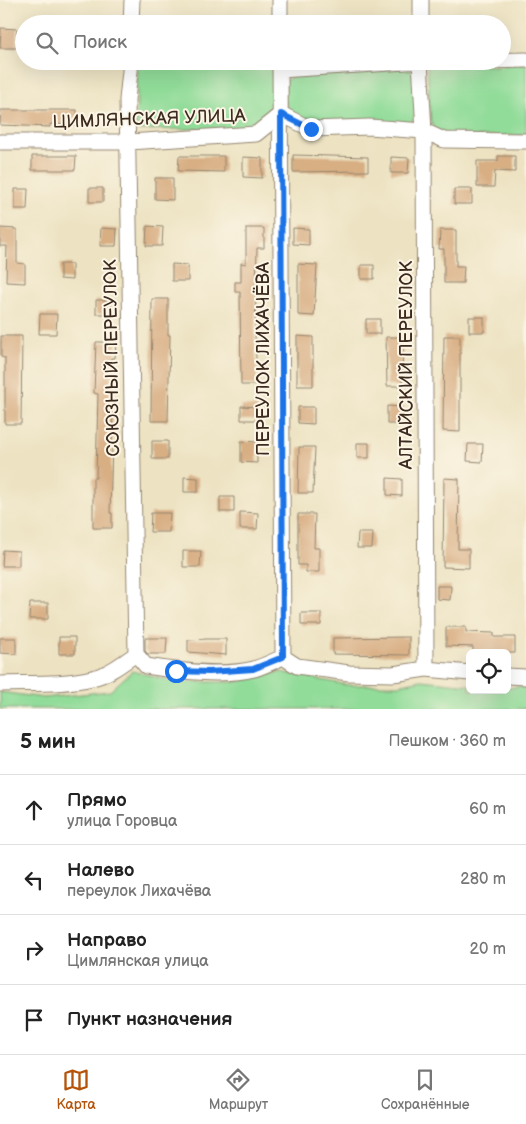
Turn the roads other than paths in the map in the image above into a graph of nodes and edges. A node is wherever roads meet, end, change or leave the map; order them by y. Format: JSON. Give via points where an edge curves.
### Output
{"nodes":[{"id":1,"x":132,"y":0,"type":"edge"},
{"id":2,"x":280,"y":0,"type":"edge"},
{"id":3,"x":421,"y":0,"type":"edge"},
{"id":4,"x":132,"y":15,"type":"edge"},
{"id":5,"x":280,"y":15,"type":"edge"},
{"id":6,"x":421,"y":15,"type":"edge"},
{"id":7,"x":511,"y":60,"type":"edge"},
{"id":8,"x":526,"y":60,"type":"edge"},
{"id":9,"x":130,"y":70,"type":"edge"},
{"id":10,"x":280,"y":70,"type":"edge"},
{"id":11,"x":421,"y":70,"type":"edge"},
{"id":12,"x":281,"y":114,"type":"junction"},
{"id":13,"x":424,"y":131,"type":"junction"},
{"id":14,"x":526,"y":141,"type":"edge"},
{"id":15,"x":0,"y":142,"type":"edge"},
{"id":16,"x":128,"y":142,"type":"junction"},
{"id":17,"x":136,"y":654,"type":"junction"},
{"id":18,"x":283,"y":657,"type":"junction"},
{"id":19,"x":426,"y":669,"type":"junction"},
{"id":20,"x":466,"y":673,"type":"edge"},
{"id":21,"x":511,"y":676,"type":"edge"},
{"id":22,"x":526,"y":677,"type":"edge"},
{"id":23,"x":0,"y":684,"type":"edge"}],
"edges":[{"from":1,"to":4,"type":"street"},
{"from":2,"to":5,"type":"street"},
{"from":3,"to":6,"type":"street"},
{"from":7,"to":8,"type":"street"},
{"from":9,"to":16,"type":"street","name":"СОЮЗНЫЙ ПЕРЕУЛОК"},
{"from":10,"to":12,"type":"street","name":"ПЕРЕУЛОК ЛИХАЧЁВА"},
{"from":11,"to":13,"type":"street","name":"АЛТАЙСКИЙ ПЕРЕУЛОК"},
{"from":12,"to":13,"type":"street","via":[[311,129],[369,126]]},
{"from":12,"to":16,"type":"street","name":"ЦИМЛЯНСКАЯ УЛИЦА","via":[[256,134]]},
{"from":12,"to":18,"type":"street","name":"ПЕРЕУЛОК ЛИХАЧЁВА"},
{"from":13,"to":14,"type":"street","via":[[444,140]]},
{"from":13,"to":19,"type":"street","name":"АЛТАЙСКИЙ ПЕРЕУЛОК"},
{"from":15,"to":16,"type":"street","name":"ЦИМЛЯНСКАЯ УЛИЦА"},
{"from":16,"to":17,"type":"street","name":"СОЮЗНЫЙ ПЕРЕУЛОК"},
{"from":17,"to":18,"type":"street","via":[[146,666],[209,672],[253,669]]},
{"from":17,"to":23,"type":"street","via":[[93,678]]},
{"from":18,"to":19,"type":"street","via":[[297,666],[349,673],[393,674]]},
{"from":19,"to":20,"type":"street"},
{"from":21,"to":22,"type":"street"}]}
